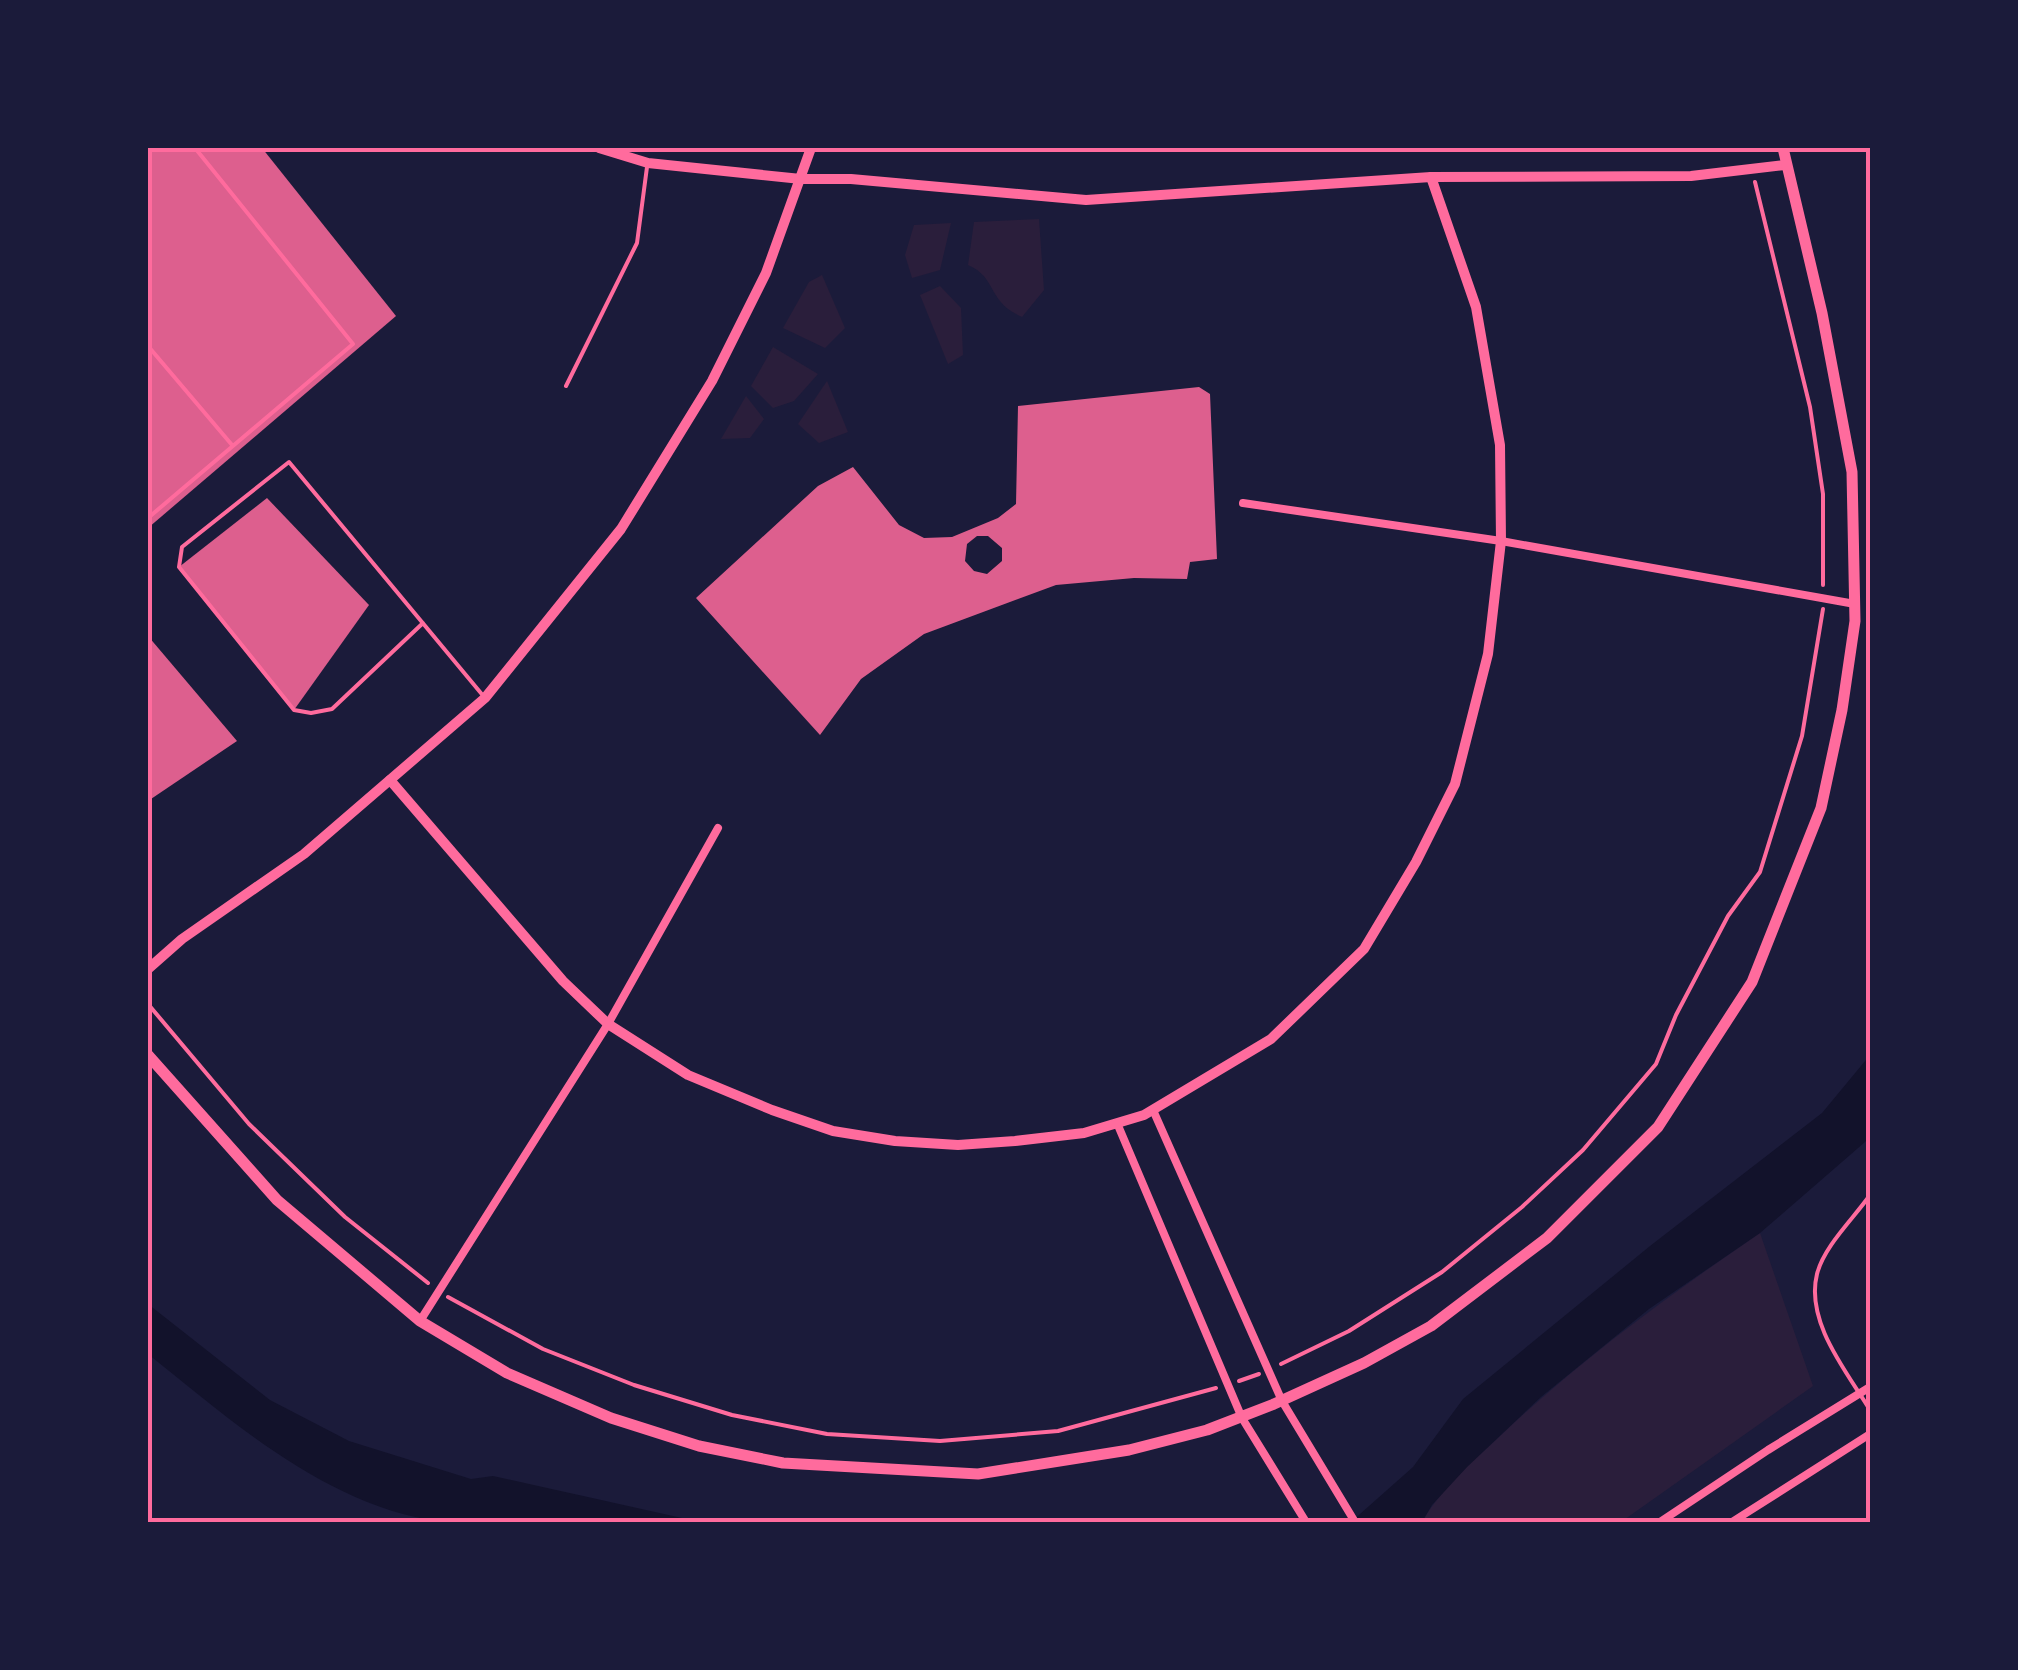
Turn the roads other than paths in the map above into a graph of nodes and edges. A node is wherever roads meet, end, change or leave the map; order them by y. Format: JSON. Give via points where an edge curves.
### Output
{"nodes":[{"id":1,"x":195,"y":148,"type":"edge"},
{"id":2,"x":599,"y":148,"type":"edge"},
{"id":3,"x":811,"y":148,"type":"edge"},
{"id":4,"x":1782,"y":148,"type":"edge"},
{"id":5,"x":648,"y":162,"type":"junction"},
{"id":6,"x":1785,"y":166,"type":"junction"},
{"id":7,"x":1431,"y":177,"type":"junction"},
{"id":8,"x":801,"y":179,"type":"junction"},
{"id":9,"x":148,"y":346,"type":"edge"},
{"id":10,"x":566,"y":386,"type":"dead end"},
{"id":11,"x":232,"y":446,"type":"junction"},
{"id":12,"x":1244,"y":503,"type":"dead end"},
{"id":13,"x":149,"y":515,"type":"edge"},
{"id":14,"x":1501,"y":540,"type":"junction"},
{"id":15,"x":1854,"y":604,"type":"junction"},
{"id":16,"x":423,"y":624,"type":"junction"},
{"id":17,"x":484,"y":698,"type":"junction"},
{"id":18,"x":390,"y":780,"type":"junction"},
{"id":19,"x":718,"y":828,"type":"dead end"},
{"id":20,"x":148,"y":969,"type":"edge"},
{"id":21,"x":608,"y":1024,"type":"junction"},
{"id":22,"x":148,"y":1054,"type":"edge"},
{"id":23,"x":1152,"y":1110,"type":"junction"},
{"id":24,"x":1118,"y":1123,"type":"junction"},
{"id":25,"x":1870,"y":1195,"type":"edge"},
{"id":26,"x":420,"y":1321,"type":"junction"},
{"id":27,"x":1870,"y":1387,"type":"edge"},
{"id":28,"x":1860,"y":1393,"type":"junction"},
{"id":29,"x":1282,"y":1401,"type":"junction"},
{"id":30,"x":1870,"y":1410,"type":"edge"},
{"id":31,"x":1242,"y":1418,"type":"junction"},
{"id":32,"x":1870,"y":1434,"type":"edge"},
{"id":33,"x":1306,"y":1522,"type":"edge"},
{"id":34,"x":1355,"y":1522,"type":"edge"},
{"id":35,"x":1660,"y":1522,"type":"edge"},
{"id":36,"x":1732,"y":1522,"type":"edge"}],
"edges":[{"from":1,"to":11,"type":"lane","via":[[353,344]]},
{"from":2,"to":5,"type":"street"},
{"from":3,"to":8,"type":"street"},
{"from":4,"to":6,"type":"main road"},
{"from":5,"to":8,"type":"street"},
{"from":5,"to":10,"type":"lane","via":[[637,242]]},
{"from":6,"to":7,"type":"street","via":[[1690,176]]},
{"from":6,"to":15,"type":"main road","via":[[1852,472]]},
{"from":7,"to":8,"type":"street","via":[[1086,200]]},
{"from":7,"to":14,"type":"street","via":[[1476,307],[1500,444]]},
{"from":8,"to":17,"type":"street","via":[[766,273],[712,381],[621,529]]},
{"from":9,"to":11,"type":"lane"},
{"from":11,"to":13,"type":"lane"},
{"from":12,"to":14,"type":"street"},
{"from":14,"to":15,"type":"street"},
{"from":14,"to":23,"type":"street","via":[[1488,654],[1455,784],[1364,949],[1272,1039]]},
{"from":15,"to":29,"type":"main road","via":[[1842,710],[1821,808],[1752,982],[1658,1127],[1548,1238],[1430,1326]]},
{"from":16,"to":16,"type":"lane","via":[[289,462],[182,547],[178,568],[294,710],[332,710]]},
{"from":16,"to":17,"type":"lane"},
{"from":17,"to":18,"type":"street"},
{"from":18,"to":20,"type":"street","via":[[304,854]]},
{"from":18,"to":21,"type":"street"},
{"from":19,"to":21,"type":"street"},
{"from":21,"to":24,"type":"street","via":[[688,1075],[833,1131],[958,1145],[1084,1133]]},
{"from":21,"to":26,"type":"street"},
{"from":22,"to":26,"type":"main road","via":[[277,1200]]},
{"from":23,"to":24,"type":"street"},
{"from":23,"to":29,"type":"street"},
{"from":24,"to":31,"type":"street"},
{"from":25,"to":28,"type":"lane","via":[[1817,1272],[1816,1302],[1826,1338]]},
{"from":26,"to":31,"type":"main road","via":[[507,1373],[610,1418],[783,1463],[978,1474],[1129,1450]]},
{"from":27,"to":28,"type":"street"},
{"from":28,"to":30,"type":"lane"},
{"from":28,"to":35,"type":"street"},
{"from":29,"to":31,"type":"main road"},
{"from":29,"to":34,"type":"street"},
{"from":31,"to":33,"type":"street"},
{"from":32,"to":36,"type":"street"}]}
